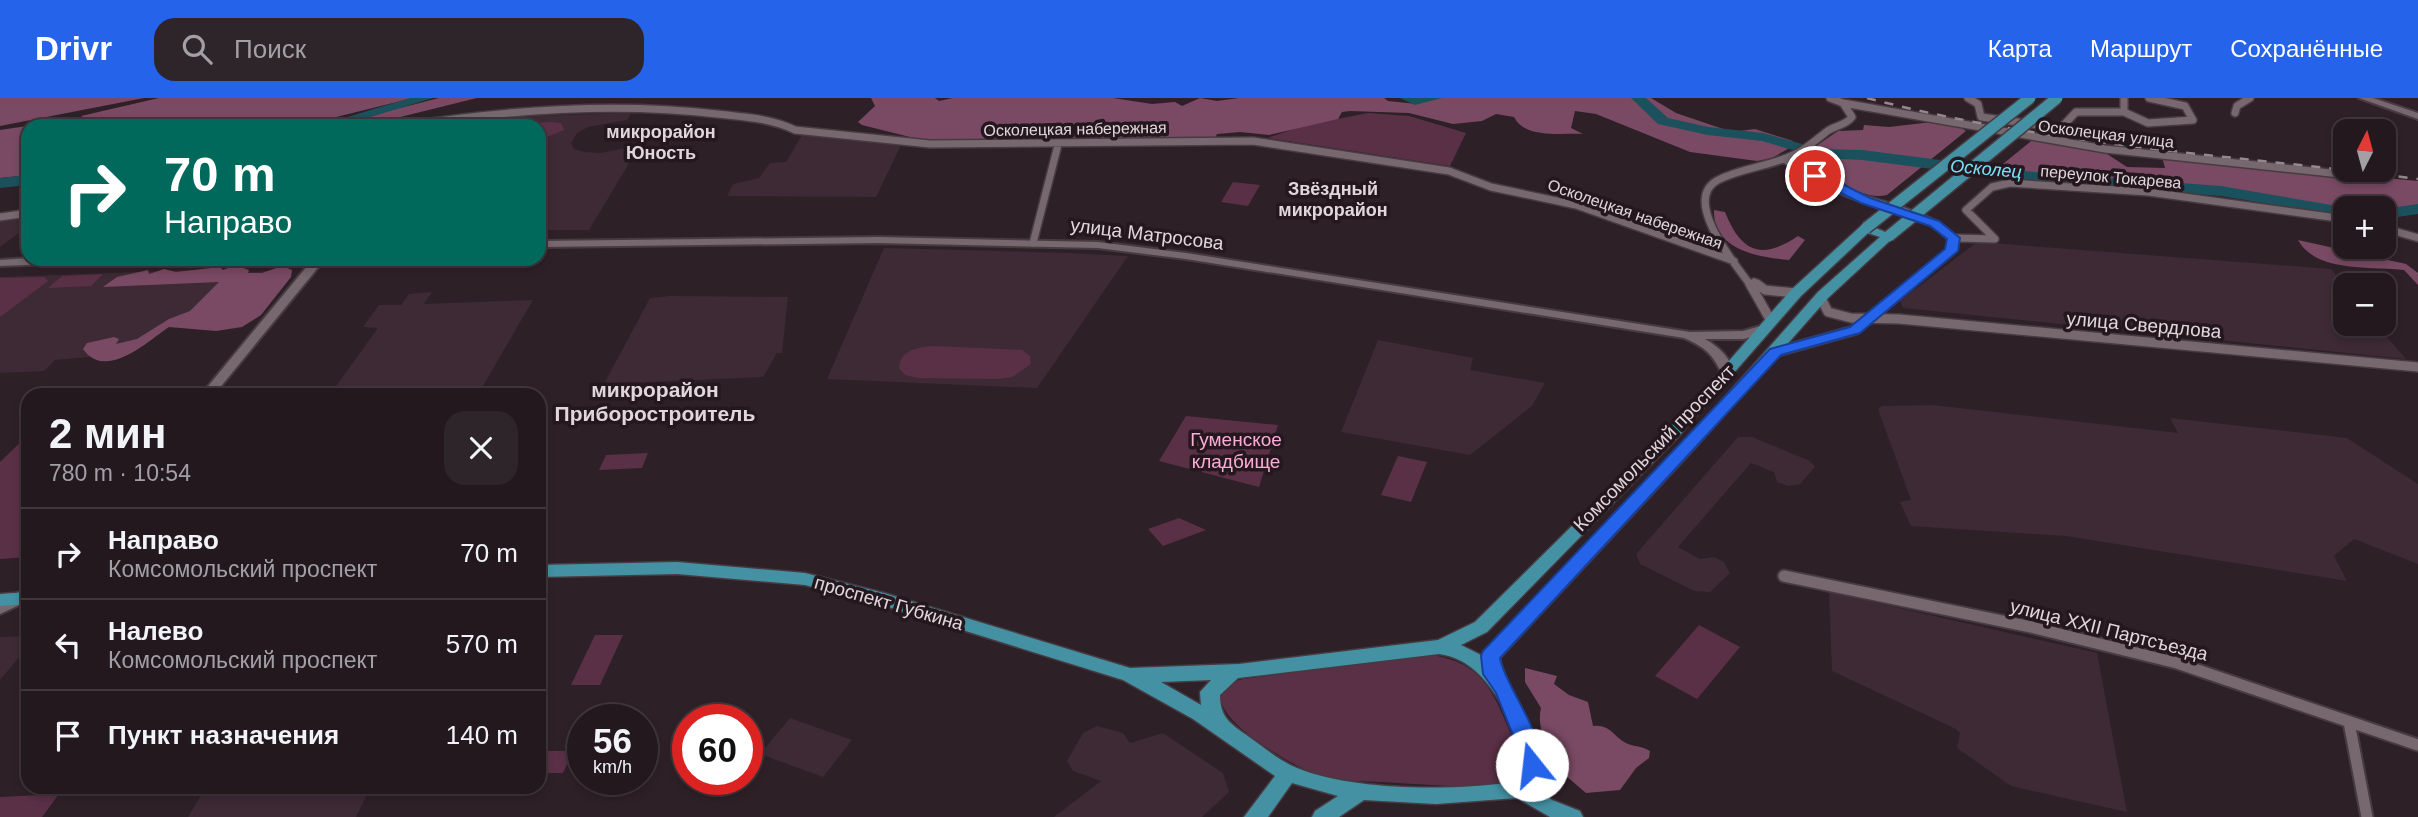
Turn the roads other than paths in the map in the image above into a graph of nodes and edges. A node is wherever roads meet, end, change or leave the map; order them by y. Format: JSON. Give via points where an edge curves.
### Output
{"nodes":[{"id":1,"x":1830,"y":98,"type":"edge"},
{"id":2,"x":1968,"y":98,"type":"edge"},
{"id":3,"x":2030,"y":98,"type":"edge"},
{"id":4,"x":2057,"y":98,"type":"edge"},
{"id":5,"x":2124,"y":98,"type":"edge"},
{"id":6,"x":2149,"y":98,"type":"edge"},
{"id":7,"x":2250,"y":98,"type":"edge"},
{"id":8,"x":2364,"y":98,"type":"edge"},
{"id":9,"x":1843,"y":103,"type":"junction"},
{"id":10,"x":2124,"y":112,"type":"junction"},
{"id":11,"x":2235,"y":113,"type":"dead end"},
{"id":12,"x":2418,"y":116,"type":"edge"},
{"id":13,"x":460,"y":119,"type":"edge"},
{"id":14,"x":1058,"y":145,"type":"junction"},
{"id":15,"x":1784,"y":159,"type":"junction"},
{"id":16,"x":2333,"y":173,"type":"edge"},
{"id":17,"x":21,"y":214,"type":"edge"},
{"id":18,"x":0,"y":217,"type":"edge"},
{"id":19,"x":2333,"y":217,"type":"edge"},
{"id":20,"x":1866,"y":228,"type":"junction"},
{"id":21,"x":2396,"y":232,"type":"edge"},
{"id":22,"x":1889,"y":236,"type":"junction"},
{"id":23,"x":1954,"y":238,"type":"junction"},
{"id":24,"x":2418,"y":238,"type":"edge"},
{"id":25,"x":1033,"y":243,"type":"junction"},
{"id":26,"x":546,"y":244,"type":"edge"},
{"id":27,"x":1734,"y":261,"type":"junction"},
{"id":28,"x":21,"y":262,"type":"edge"},
{"id":29,"x":0,"y":263,"type":"edge"},
{"id":30,"x":313,"y":266,"type":"edge"},
{"id":31,"x":1747,"y":277,"type":"junction"},
{"id":32,"x":1796,"y":293,"type":"junction"},
{"id":33,"x":1821,"y":298,"type":"junction"},
{"id":34,"x":1868,"y":318,"type":"junction"},
{"id":35,"x":1768,"y":325,"type":"junction"},
{"id":36,"x":1687,"y":335,"type":"junction"},
{"id":37,"x":1776,"y":352,"type":"junction"},
{"id":38,"x":2418,"y":367,"type":"edge"},
{"id":39,"x":1728,"y":373,"type":"junction"},
{"id":40,"x":213,"y":388,"type":"edge"},
{"id":41,"x":546,"y":571,"type":"edge"},
{"id":42,"x":1784,"y":576,"type":"dead end"},
{"id":43,"x":18,"y":598,"type":"edge"},
{"id":44,"x":0,"y":608,"type":"edge"},
{"id":45,"x":1440,"y":647,"type":"junction"},
{"id":46,"x":1233,"y":672,"type":"junction"},
{"id":47,"x":1493,"y":674,"type":"junction"},
{"id":48,"x":1130,"y":675,"type":"junction"},
{"id":49,"x":2349,"y":722,"type":"junction"},
{"id":50,"x":1219,"y":726,"type":"junction"},
{"id":51,"x":2418,"y":745,"type":"edge"},
{"id":52,"x":1288,"y":773,"type":"junction"},
{"id":53,"x":1520,"y":789,"type":"junction"},
{"id":54,"x":1361,"y":790,"type":"junction"},
{"id":55,"x":1254,"y":817,"type":"edge"},
{"id":56,"x":1322,"y":817,"type":"edge"},
{"id":57,"x":1573,"y":817,"type":"edge"},
{"id":58,"x":2367,"y":817,"type":"edge"}],
"edges":[{"from":1,"to":9,"type":"street","name":"Осколецкая улица"},
{"from":2,"to":10,"type":"street","via":[[1979,104],[1981,117],[2061,128],[2077,112]]},
{"from":3,"to":20,"type":"main road","name":"Комсомольский проспект","bridge":true},
{"from":4,"to":22,"type":"main road","name":"Комсомольский проспект","bridge":true},
{"from":5,"to":10,"type":"street"},
{"from":6,"to":10,"type":"street","via":[[2185,106],[2193,120],[2148,123]]},
{"from":7,"to":11,"type":"street","via":[[2237,106]]},
{"from":8,"to":12,"type":"main road"},
{"from":9,"to":15,"type":"street","via":[[1852,117],[1847,123]]},
{"from":9,"to":16,"type":"street","name":"Осколецкая улица","via":[[1906,111],[2068,145]]},
{"from":13,"to":14,"type":"street","name":"Осколецкая набережная","via":[[495,112],[672,109],[776,121],[795,130],[906,142]]},
{"from":14,"to":25,"type":"street"},
{"from":14,"to":27,"type":"street","name":"Осколецкая набережная","via":[[1232,140],[1423,166],[1491,187],[1565,202]]},
{"from":15,"to":23,"type":"street","via":[[1866,200],[1934,224]]},
{"from":15,"to":27,"type":"street","via":[[1709,187],[1705,205]]},
{"from":17,"to":18,"type":"street"},
{"from":19,"to":23,"type":"street","name":"переулок Токарева","via":[[2148,192],[2010,183],[1992,187],[1966,210],[1994,239]]},
{"from":20,"to":22,"type":"main road"},
{"from":20,"to":32,"type":"main road","name":"Комсомольский проспект"},
{"from":21,"to":24,"type":"street"},
{"from":22,"to":33,"type":"main road","name":"Комсомольский проспект"},
{"from":23,"to":34,"type":"street","via":[[1948,254]]},
{"from":25,"to":26,"type":"main road","name":"улица Матросова","via":[[693,240]]},
{"from":25,"to":36,"type":"main road","name":"улица Матросова","via":[[1150,251]]},
{"from":27,"to":31,"type":"street"},
{"from":28,"to":29,"type":"main road"},
{"from":30,"to":40,"type":"main road"},
{"from":31,"to":32,"type":"street","via":[[1765,290]]},
{"from":31,"to":35,"type":"street","via":[[1759,294]]},
{"from":32,"to":35,"type":"main road","name":"Комсомольский проспект"},
{"from":33,"to":34,"type":"street","name":"улица Свердлова","via":[[1824,308],[1835,315]]},
{"from":33,"to":37,"type":"main road","name":"Комсомольский проспект"},
{"from":34,"to":37,"type":"street","via":[[1855,330]]},
{"from":34,"to":38,"type":"street","name":"улица Свердлова"},
{"from":35,"to":36,"type":"main road","via":[[1744,335]]},
{"from":35,"to":39,"type":"main road","name":"Комсомольский проспект"},
{"from":36,"to":39,"type":"main road","name":"улица Матросова","via":[[1722,357]]},
{"from":37,"to":47,"type":"main road","name":"Комсомольский проспект","via":[[1498,646],[1490,656]]},
{"from":39,"to":45,"type":"main road","name":"Комсомольский проспект","via":[[1481,627]]},
{"from":41,"to":48,"type":"main road","name":"проспект Губкина","via":[[677,568],[805,579]]},
{"from":42,"to":49,"type":"street","name":"улица XXII Партсъезда","via":[[2010,622],[2180,664]]},
{"from":43,"to":44,"type":"main road"},
{"from":45,"to":46,"type":"main road"},
{"from":45,"to":47,"type":"main road"},
{"from":46,"to":48,"type":"main road"},
{"from":46,"to":50,"type":"main road","via":[[1210,692]]},
{"from":47,"to":53,"type":"main road","via":[[1530,752],[1532,765]]},
{"from":48,"to":50,"type":"main road","name":"проспект Губкина"},
{"from":49,"to":51,"type":"street","name":"улица XXII Партсъезда"},
{"from":49,"to":58,"type":"street"},
{"from":50,"to":52,"type":"main road","name":"проспект Губкина"},
{"from":52,"to":54,"type":"main road","name":"проспект Губкина"},
{"from":52,"to":55,"type":"main road"},
{"from":53,"to":54,"type":"main road","name":"проспект Губкина","via":[[1497,794]]},
{"from":53,"to":57,"type":"main road"},
{"from":54,"to":56,"type":"main road"}]}
